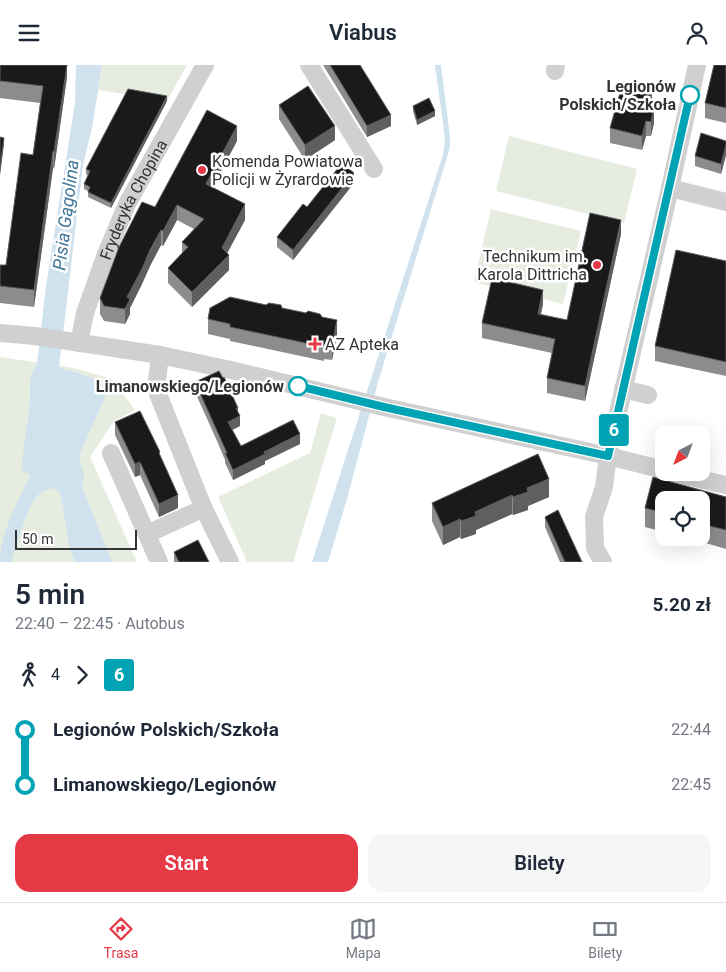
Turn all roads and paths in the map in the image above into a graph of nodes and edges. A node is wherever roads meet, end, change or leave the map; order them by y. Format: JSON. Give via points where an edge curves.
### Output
{"nodes":[{"id":1,"x":205,"y":65,"type":"edge"},
{"id":2,"x":309,"y":65,"type":"edge"},
{"id":3,"x":697,"y":65,"type":"edge"},
{"id":4,"x":374,"y":169,"type":"dead end"},
{"id":5,"x":670,"y":188,"type":"junction"},
{"id":6,"x":726,"y":202,"type":"edge"},
{"id":7,"x":0,"y":333,"type":"edge"},
{"id":8,"x":75,"y":342,"type":"junction"},
{"id":9,"x":160,"y":355,"type":"junction"},
{"id":10,"x":623,"y":389,"type":"junction"},
{"id":11,"x":648,"y":395,"type":"dead end"},
{"id":12,"x":111,"y":453,"type":"dead end"},
{"id":13,"x":608,"y":456,"type":"junction"},
{"id":14,"x":655,"y":468,"type":"edge"},
{"id":15,"x":710,"y":480,"type":"edge"},
{"id":16,"x":726,"y":485,"type":"edge"},
{"id":17,"x":192,"y":513,"type":"dead end"},
{"id":18,"x":146,"y":534,"type":"junction"},
{"id":19,"x":159,"y":562,"type":"edge"},
{"id":20,"x":230,"y":562,"type":"edge"},
{"id":21,"x":603,"y":562,"type":"edge"}],
"edges":[{"from":1,"to":8,"type":"street","name":"Fryderyka Chopina","via":[[127,204]]},
{"from":2,"to":4,"type":"street"},
{"from":3,"to":5,"type":"street"},
{"from":5,"to":6,"type":"street"},
{"from":5,"to":10,"type":"street"},
{"from":7,"to":8,"type":"street"},
{"from":8,"to":9,"type":"street"},
{"from":9,"to":13,"type":"street"},
{"from":9,"to":20,"type":"street","via":[[157,380],[160,402],[203,507]]},
{"from":10,"to":11,"type":"street"},
{"from":10,"to":13,"type":"street"},
{"from":12,"to":18,"type":"street"},
{"from":13,"to":14,"type":"street"},
{"from":13,"to":21,"type":"street","via":[[604,487],[594,517],[595,548]]},
{"from":15,"to":16,"type":"street"},
{"from":17,"to":18,"type":"street"},
{"from":18,"to":19,"type":"street"}]}
